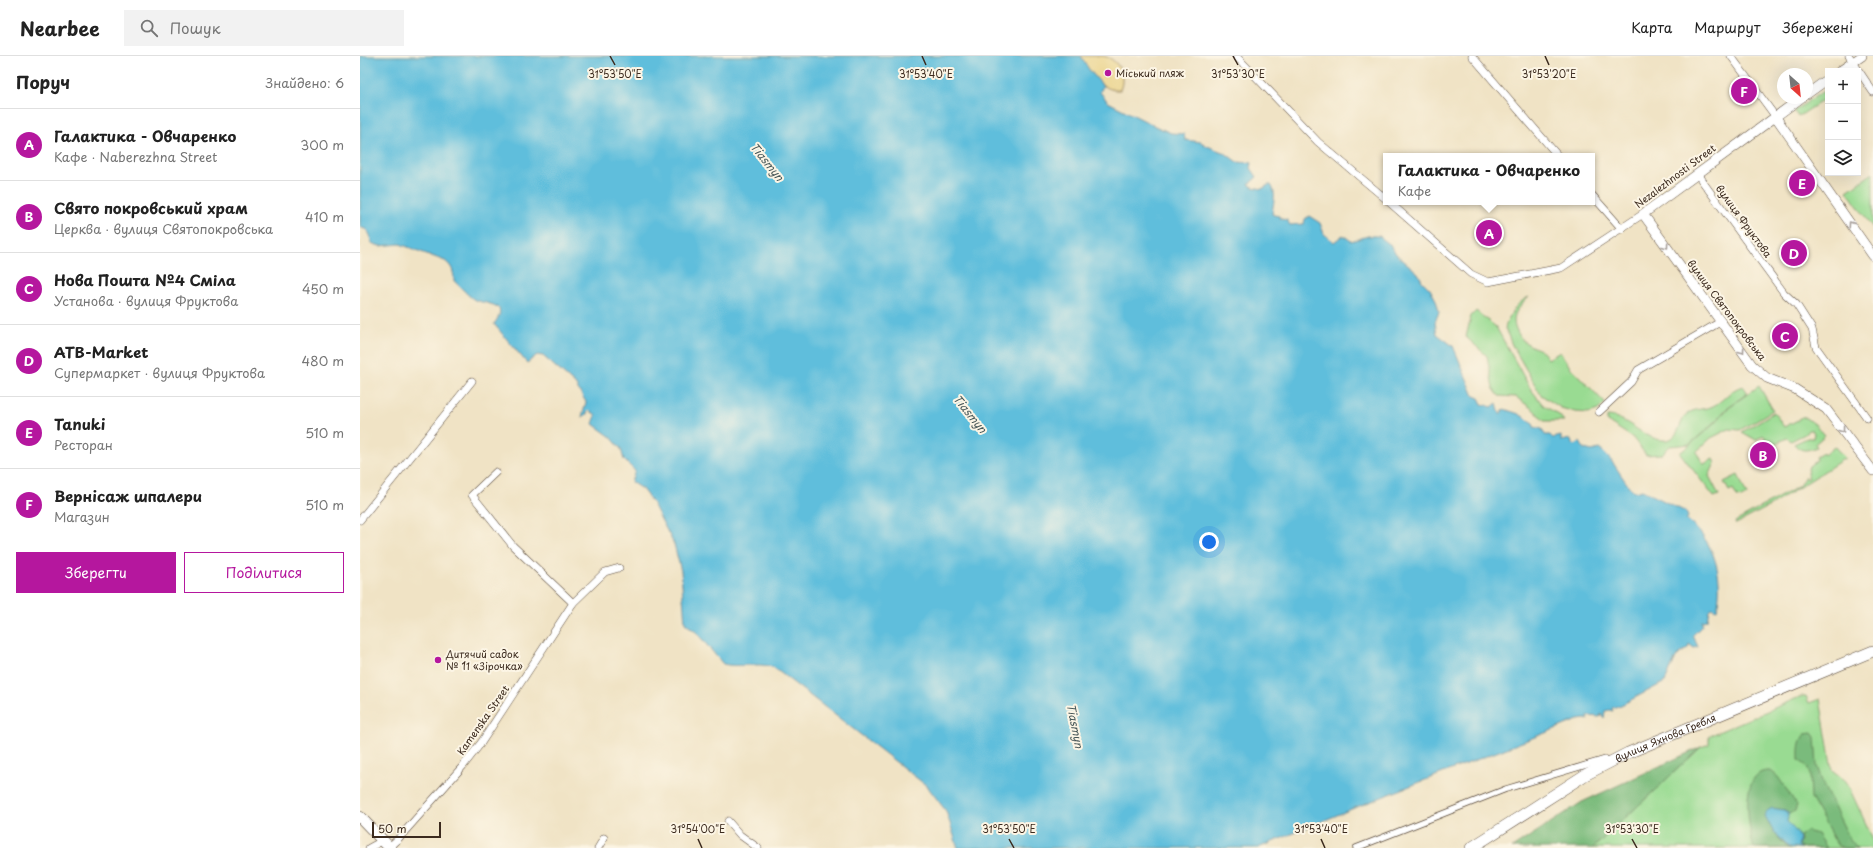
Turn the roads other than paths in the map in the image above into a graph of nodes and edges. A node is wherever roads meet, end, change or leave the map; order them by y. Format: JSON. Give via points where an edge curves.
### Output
{"nodes":[{"id":1,"x":1236,"y":56,"type":"edge"},
{"id":2,"x":1472,"y":56,"type":"edge"},
{"id":3,"x":1731,"y":56,"type":"edge"},
{"id":4,"x":1862,"y":56,"type":"edge"},
{"id":5,"x":1851,"y":59,"type":"edge"},
{"id":6,"x":1843,"y":68,"type":"edge"},
{"id":7,"x":1825,"y":81,"type":"edge"},
{"id":8,"x":1813,"y":90,"type":"edge"},
{"id":9,"x":1873,"y":92,"type":"edge"},
{"id":10,"x":1792,"y":104,"type":"edge"},
{"id":11,"x":1775,"y":116,"type":"junction"},
{"id":12,"x":1555,"y":153,"type":"edge"},
{"id":13,"x":1697,"y":174,"type":"junction"},
{"id":14,"x":1383,"y":196,"type":"edge"},
{"id":15,"x":1595,"y":198,"type":"edge"},
{"id":16,"x":1392,"y":205,"type":"edge"},
{"id":17,"x":1643,"y":214,"type":"junction"},
{"id":18,"x":1622,"y":229,"type":"junction"},
{"id":19,"x":1873,"y":256,"type":"edge"},
{"id":20,"x":1720,"y":322,"type":"junction"},
{"id":21,"x":472,"y":381,"type":"dead end"},
{"id":22,"x":1599,"y":412,"type":"dead end"},
{"id":23,"x":1867,"y":418,"type":"dead end"},
{"id":24,"x":1873,"y":471,"type":"edge"},
{"id":25,"x":496,"y":472,"type":"dead end"},
{"id":26,"x":360,"y":520,"type":"edge"},
{"id":27,"x":619,"y":568,"type":"dead end"},
{"id":28,"x":573,"y":603,"type":"junction"},
{"id":29,"x":1873,"y":651,"type":"edge"},
{"id":30,"x":1628,"y":753,"type":"junction"},
{"id":31,"x":360,"y":817,"type":"edge"},
{"id":32,"x":728,"y":821,"type":"dead end"},
{"id":33,"x":604,"y":838,"type":"dead end"},
{"id":34,"x":387,"y":845,"type":"edge"},
{"id":35,"x":370,"y":848,"type":"edge"},
{"id":36,"x":598,"y":848,"type":"edge"},
{"id":37,"x":758,"y":848,"type":"edge"},
{"id":38,"x":1356,"y":848,"type":"edge"},
{"id":39,"x":1471,"y":848,"type":"edge"}],
"edges":[{"from":1,"to":14,"type":"street","via":[[1318,142]]},
{"from":2,"to":12,"type":"street"},
{"from":3,"to":11,"type":"street"},
{"from":4,"to":5,"type":"street"},
{"from":5,"to":6,"type":"street"},
{"from":5,"to":9,"type":"street"},
{"from":7,"to":8,"type":"street"},
{"from":10,"to":11,"type":"street","name":"Nezalezhnosti Street"},
{"from":11,"to":13,"type":"street","name":"Nezalezhnosti Street"},
{"from":19,"to":11,"type":"street","one_way":true},
{"from":13,"to":17,"type":"street","name":"Nezalezhnosti Street"},
{"from":13,"to":23,"type":"street","name":"вулиця Фруктова","via":[[1784,293],[1796,304],[1812,329],[1816,348]]},
{"from":15,"to":18,"type":"street"},
{"from":16,"to":18,"type":"street","name":"Nezalezhnosti Street","via":[[1471,274],[1488,282],[1561,268]]},
{"from":17,"to":18,"type":"street","name":"Nezalezhnosti Street"},
{"from":17,"to":20,"type":"street","name":"вулиця Святопокровська","one_way":true},
{"from":20,"to":22,"type":"street","via":[[1638,370],[1631,382]]},
{"from":20,"to":24,"type":"street","name":"вулиця Святопокровська","one_way":true,"via":[[1752,365],[1767,378],[1795,389],[1826,409]]},
{"from":21,"to":26,"type":"street"},
{"from":25,"to":28,"type":"street","via":[[472,495],[514,546]]},
{"from":27,"to":28,"type":"street","name":"Kamenska Street","via":[[605,572]]},
{"from":28,"to":34,"type":"street","name":"Kamenska Street","via":[[481,743],[398,839]]},
{"from":29,"to":30,"type":"main road","name":"вулиця Яхнова Гребля"},
{"from":30,"to":38,"type":"street","via":[[1506,789]]},
{"from":30,"to":39,"type":"main road","name":"вулиця Яхнова Гребля","via":[[1554,794]]},
{"from":31,"to":34,"type":"main road"},
{"from":32,"to":37,"type":"street","via":[[740,835]]},
{"from":33,"to":36,"type":"street"},
{"from":34,"to":35,"type":"street","name":"Kamenska Street"}]}
